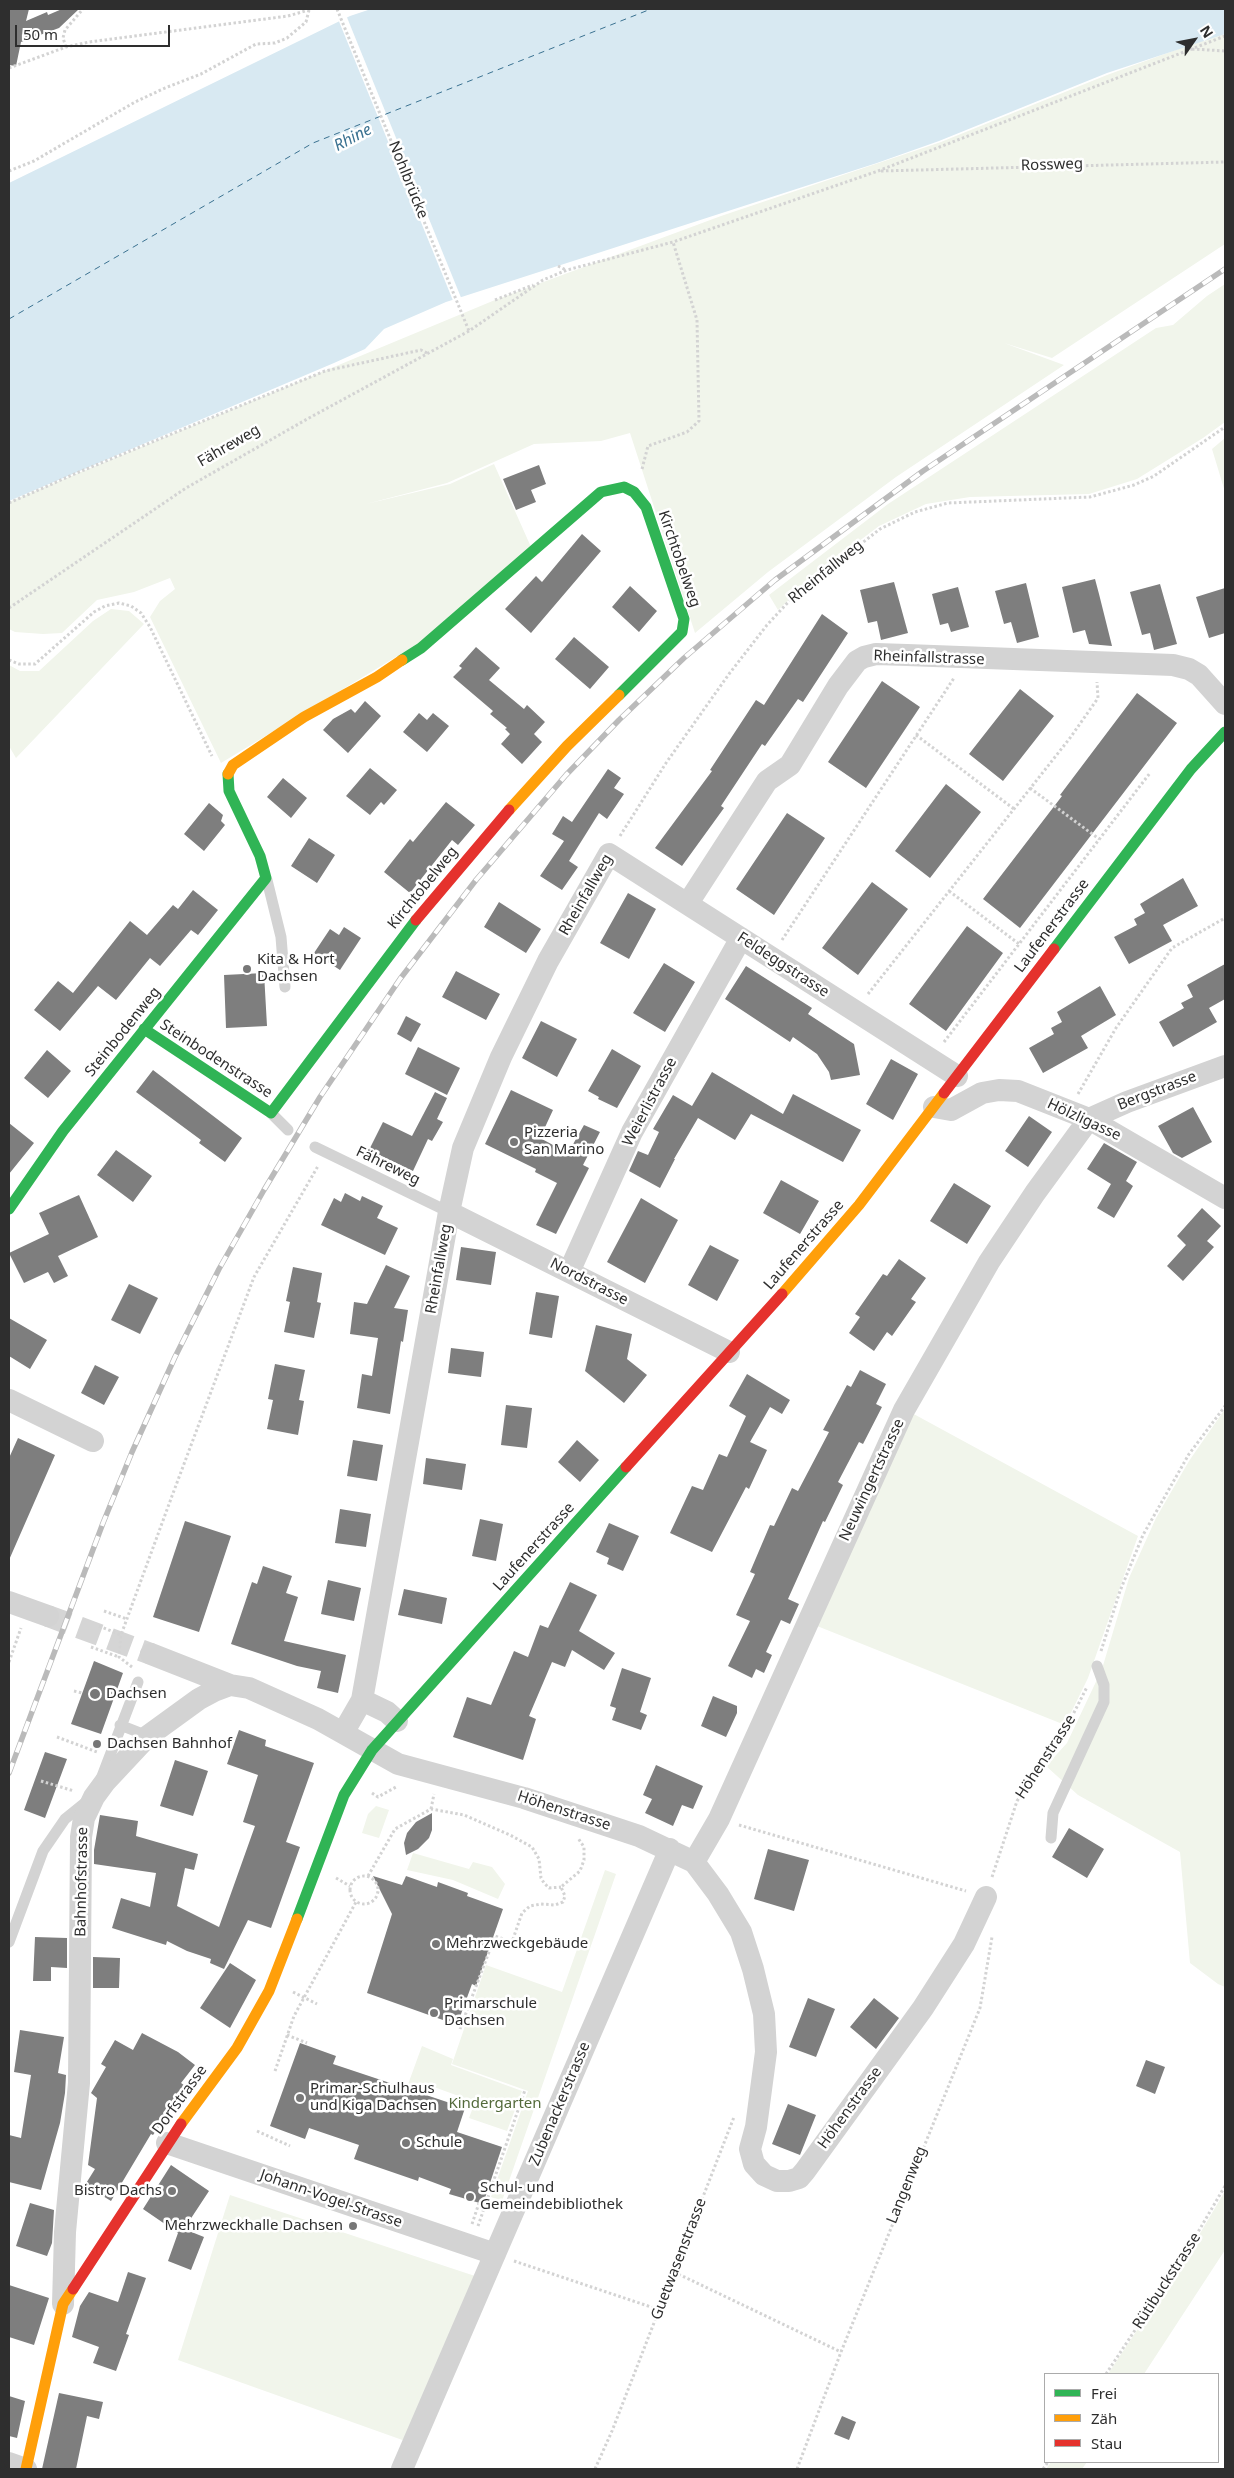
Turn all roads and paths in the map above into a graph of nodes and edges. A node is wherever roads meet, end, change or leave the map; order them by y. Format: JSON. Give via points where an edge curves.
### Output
{"nodes":[{"id":1,"x":84,"y":9,"type":"edge"},
{"id":2,"x":311,"y":9,"type":"edge"},
{"id":3,"x":337,"y":9,"type":"edge"},
{"id":4,"x":1225,"y":36,"type":"edge"},
{"id":5,"x":66,"y":47,"type":"junction"},
{"id":6,"x":1189,"y":49,"type":"junction"},
{"id":7,"x":1225,"y":51,"type":"edge"},
{"id":8,"x":9,"y":68,"type":"edge"},
{"id":9,"x":1225,"y":162,"type":"edge"},
{"id":10,"x":9,"y":171,"type":"edge"},
{"id":11,"x":878,"y":171,"type":"junction"},
{"id":12,"x":673,"y":242,"type":"junction"},
{"id":13,"x":558,"y":266,"type":"dead end"},
{"id":14,"x":567,"y":270,"type":"junction"},
{"id":15,"x":543,"y":280,"type":"junction"},
{"id":16,"x":495,"y":300,"type":"dead end"},
{"id":17,"x":469,"y":331,"type":"junction"},
{"id":18,"x":430,"y":354,"type":"junction"},
{"id":19,"x":1225,"y":427,"type":"edge"},
{"id":20,"x":634,"y":492,"type":"junction"},
{"id":21,"x":9,"y":503,"type":"edge"},
{"id":22,"x":9,"y":608,"type":"edge"},
{"id":23,"x":967,"y":659,"type":"junction"},
{"id":24,"x":9,"y":660,"type":"edge"},
{"id":25,"x":1097,"y":664,"type":"junction"},
{"id":26,"x":1225,"y":704,"type":"edge"},
{"id":27,"x":1225,"y":732,"type":"edge"},
{"id":28,"x":916,"y":735,"type":"junction"},
{"id":29,"x":1150,"y":773,"type":"dead end"},
{"id":30,"x":227,"y":775,"type":"junction"},
{"id":31,"x":1030,"y":788,"type":"junction"},
{"id":32,"x":1014,"y":810,"type":"junction"},
{"id":33,"x":1099,"y":839,"type":"junction"},
{"id":34,"x":609,"y":854,"type":"junction"},
{"id":35,"x":266,"y":878,"type":"junction"},
{"id":36,"x":949,"y":891,"type":"junction"},
{"id":37,"x":688,"y":903,"type":"junction"},
{"id":38,"x":1225,"y":918,"type":"edge"},
{"id":39,"x":741,"y":938,"type":"junction"},
{"id":40,"x":1019,"y":944,"type":"junction"},
{"id":41,"x":771,"y":957,"type":"junction"},
{"id":42,"x":285,"y":987,"type":"dead end"},
{"id":43,"x":855,"y":1011,"type":"junction"},
{"id":44,"x":144,"y":1029,"type":"junction"},
{"id":45,"x":930,"y":1060,"type":"junction"},
{"id":46,"x":1225,"y":1066,"type":"edge"},
{"id":47,"x":957,"y":1076,"type":"junction"},
{"id":48,"x":934,"y":1107,"type":"junction"},
{"id":49,"x":1068,"y":1111,"type":"junction"},
{"id":50,"x":271,"y":1113,"type":"junction"},
{"id":51,"x":1089,"y":1119,"type":"junction"},
{"id":52,"x":288,"y":1130,"type":"dead end"},
{"id":53,"x":315,"y":1147,"type":"dead end"},
{"id":54,"x":326,"y":1152,"type":"junction"},
{"id":55,"x":1225,"y":1198,"type":"edge"},
{"id":56,"x":9,"y":1209,"type":"edge"},
{"id":57,"x":448,"y":1212,"type":"junction"},
{"id":58,"x":570,"y":1272,"type":"junction"},
{"id":59,"x":729,"y":1352,"type":"junction"},
{"id":60,"x":9,"y":1400,"type":"edge"},
{"id":61,"x":1225,"y":1406,"type":"edge"},
{"id":62,"x":93,"y":1441,"type":"dead end"},
{"id":63,"x":28,"y":1609,"type":"edge"},
{"id":64,"x":104,"y":1611,"type":"dead end"},
{"id":65,"x":126,"y":1619,"type":"junction"},
{"id":66,"x":99,"y":1626,"type":"dead end"},
{"id":67,"x":121,"y":1635,"type":"junction"},
{"id":68,"x":91,"y":1647,"type":"dead end"},
{"id":69,"x":151,"y":1654,"type":"tunnel mouth"},
{"id":70,"x":119,"y":1657,"type":"junction"},
{"id":71,"x":9,"y":1662,"type":"edge"},
{"id":72,"x":1097,"y":1666,"type":"junction"},
{"id":73,"x":138,"y":1682,"type":"joint"},
{"id":74,"x":230,"y":1685,"type":"junction"},
{"id":75,"x":74,"y":1690,"type":"dead end"},
{"id":76,"x":82,"y":1693,"type":"dead end"},
{"id":77,"x":362,"y":1700,"type":"junction"},
{"id":78,"x":397,"y":1721,"type":"junction"},
{"id":79,"x":120,"y":1725,"type":"junction"},
{"id":80,"x":342,"y":1733,"type":"junction"},
{"id":81,"x":148,"y":1736,"type":"junction"},
{"id":82,"x":57,"y":1737,"type":"dead end"},
{"id":83,"x":372,"y":1750,"type":"junction"},
{"id":84,"x":109,"y":1756,"type":"junction"},
{"id":85,"x":354,"y":1779,"type":"junction"},
{"id":86,"x":42,"y":1781,"type":"dead end"},
{"id":87,"x":399,"y":1785,"type":"dead end"},
{"id":88,"x":430,"y":1790,"type":"dead end"},
{"id":89,"x":94,"y":1797,"type":"junction"},
{"id":90,"x":431,"y":1809,"type":"junction"},
{"id":91,"x":718,"y":1819,"type":"junction"},
{"id":92,"x":576,"y":1836,"type":"dead end"},
{"id":93,"x":1052,"y":1838,"type":"dead end"},
{"id":94,"x":670,"y":1849,"type":"junction"},
{"id":95,"x":694,"y":1862,"type":"junction"},
{"id":96,"x":368,"y":1876,"type":"junction"},
{"id":97,"x":561,"y":1887,"type":"junction"},
{"id":98,"x":986,"y":1897,"type":"junction"},
{"id":99,"x":356,"y":1902,"type":"junction"},
{"id":100,"x":992,"y":1930,"type":"dead end"},
{"id":101,"x":9,"y":1942,"type":"edge"},
{"id":102,"x":460,"y":2029,"type":"dead end"},
{"id":103,"x":287,"y":2035,"type":"junction"},
{"id":104,"x":307,"y":2043,"type":"dead end"},
{"id":105,"x":275,"y":2071,"type":"dead end"},
{"id":106,"x":525,"y":2090,"type":"dead end"},
{"id":107,"x":736,"y":2113,"type":"dead end"},
{"id":108,"x":258,"y":2131,"type":"dead end"},
{"id":109,"x":167,"y":2143,"type":"junction"},
{"id":110,"x":290,"y":2146,"type":"dead end"},
{"id":111,"x":1225,"y":2186,"type":"edge"},
{"id":112,"x":479,"y":2203,"type":"dead end"},
{"id":113,"x":495,"y":2254,"type":"junction"},
{"id":114,"x":674,"y":2272,"type":"junction"},
{"id":115,"x":63,"y":2304,"type":"junction"},
{"id":116,"x":660,"y":2310,"type":"junction"},
{"id":117,"x":841,"y":2352,"type":"junction"},
{"id":118,"x":1107,"y":2373,"type":"edge"},
{"id":119,"x":9,"y":2463,"type":"edge"},
{"id":120,"x":26,"y":2469,"type":"edge"},
{"id":121,"x":402,"y":2469,"type":"edge"},
{"id":122,"x":594,"y":2469,"type":"edge"},
{"id":123,"x":797,"y":2469,"type":"edge"}],
"edges":[{"from":1,"to":5,"type":"path","via":[[65,30]]},
{"from":2,"to":5,"type":"path","via":[[288,16]]},
{"from":2,"to":10,"type":"path","via":[[306,22],[287,38],[275,43],[256,44],[201,74],[135,102],[34,161]]},
{"from":3,"to":17,"type":"path","name":"Nohlbrücke"},
{"from":4,"to":6,"type":"path"},
{"from":5,"to":8,"type":"path"},
{"from":6,"to":7,"type":"path"},
{"from":6,"to":11,"type":"path"},
{"from":9,"to":11,"type":"path","name":"Rossweg"},
{"from":11,"to":12,"type":"path"},
{"from":12,"to":14,"type":"path"},
{"from":12,"to":20,"type":"path","via":[[697,320],[699,421],[687,432],[648,446]]},
{"from":13,"to":14,"type":"path"},
{"from":14,"to":15,"type":"path"},
{"from":15,"to":16,"type":"path"},
{"from":15,"to":17,"type":"path","name":"Fähreweg"},
{"from":17,"to":18,"type":"path","name":"Fähreweg"},
{"from":18,"to":21,"type":"path","via":[[421,350],[325,371]]},
{"from":18,"to":22,"type":"path","name":"Fähreweg","via":[[186,488]]},
{"from":19,"to":34,"type":"path","name":"Rheinfallweg","via":[[1154,476],[1134,485],[1090,497],[948,503],[914,512],[880,529],[792,598],[767,625],[666,763]]},
{"from":20,"to":30,"type":"street","via":[[624,487],[601,492],[420,648],[240,758]]},
{"from":20,"to":50,"type":"street","name":"Kirchtobelweg","via":[[646,507],[682,612],[682,632],[568,746],[498,822],[403,936]]},
{"from":23,"to":25,"type":"street","name":"Rheinfallstrasse"},
{"from":23,"to":28,"type":"path"},
{"from":23,"to":37,"type":"street","name":"Rheinfallstrasse","via":[[876,654],[857,661],[790,765],[767,781]]},
{"from":24,"to":30,"type":"path","via":[[35,664],[94,612],[119,603],[130,606],[150,627],[216,765]]},
{"from":25,"to":26,"type":"street","name":"Rheinfallstrasse","via":[[1173,665],[1189,669],[1199,675]]},
{"from":25,"to":31,"type":"path","via":[[1098,698]]},
{"from":27,"to":47,"type":"street","name":"Laufenerstrasse","via":[[1191,769]]},
{"from":28,"to":32,"type":"path"},
{"from":28,"to":41,"type":"path"},
{"from":29,"to":33,"type":"path"},
{"from":30,"to":35,"type":"street","via":[[229,791],[260,856]]},
{"from":31,"to":32,"type":"path"},
{"from":31,"to":33,"type":"path"},
{"from":32,"to":36,"type":"path"},
{"from":33,"to":40,"type":"path"},
{"from":34,"to":37,"type":"street","name":"Feldeggstrasse"},
{"from":34,"to":57,"type":"street","name":"Rheinfallweg","via":[[548,961],[497,1065],[463,1148]]},
{"from":35,"to":42,"type":"lane","via":[[281,937]]},
{"from":35,"to":44,"type":"street","name":"Steinbodenweg"},
{"from":36,"to":40,"type":"path"},
{"from":36,"to":43,"type":"path"},
{"from":37,"to":39,"type":"street","name":"Feldeggstrasse"},
{"from":38,"to":49,"type":"path","via":[[1172,948],[1116,1028]]},
{"from":39,"to":41,"type":"street","name":"Feldeggstrasse"},
{"from":39,"to":58,"type":"street","name":"Weierlistrasse","via":[[632,1132]]},
{"from":40,"to":45,"type":"path"},
{"from":41,"to":43,"type":"street","name":"Feldeggstrasse"},
{"from":43,"to":45,"type":"street","name":"Feldeggstrasse"},
{"from":44,"to":50,"type":"street","name":"Steinbodenstrasse"},
{"from":44,"to":56,"type":"street","name":"Steinbodenweg","via":[[63,1131]]},
{"from":45,"to":47,"type":"street","name":"Feldeggstrasse"},
{"from":46,"to":51,"type":"street","name":"Bergstrasse"},
{"from":47,"to":48,"type":"street","name":"Laufenerstrasse"},
{"from":48,"to":49,"type":"street","name":"Hölzligasse","via":[[951,1110],[974,1097],[999,1090],[1018,1091]]},
{"from":48,"to":59,"type":"street","name":"Laufenerstrasse","via":[[859,1205]]},
{"from":49,"to":51,"type":"street","name":"Hölzligasse"},
{"from":50,"to":52,"type":"lane"},
{"from":51,"to":55,"type":"street","name":"Hölzligasse"},
{"from":51,"to":91,"type":"street","name":"Neuwingertstrasse","via":[[989,1262],[904,1410]]},
{"from":53,"to":54,"type":"lane","name":"Fähreweg"},
{"from":54,"to":57,"type":"lane","name":"Fähreweg"},
{"from":54,"to":65,"type":"path","via":[[254,1277]]},
{"from":57,"to":58,"type":"street","name":"Nordstrasse"},
{"from":57,"to":77,"type":"street","name":"Rheinfallweg"},
{"from":58,"to":59,"type":"street","name":"Nordstrasse"},
{"from":59,"to":78,"type":"street","name":"Laufenerstrasse"},
{"from":60,"to":62,"type":"street"},
{"from":61,"to":72,"type":"path","name":"Höhenstrasse","via":[[1189,1454],[1143,1535],[1120,1592]]},
{"from":63,"to":71,"type":"path"},
{"from":64,"to":65,"type":"path"},
{"from":65,"to":67,"type":"path"},
{"from":66,"to":67,"type":"path"},
{"from":67,"to":70,"type":"path"},
{"from":68,"to":70,"type":"path"},
{"from":69,"to":74,"type":"street"},
{"from":70,"to":73,"type":"path","via":[[132,1667]]},
{"from":72,"to":93,"type":"lane","via":[[1104,1685],[1104,1702],[1053,1813]]},
{"from":72,"to":98,"type":"path","name":"Höhenstrasse","via":[[1058,1744],[1017,1801]]},
{"from":73,"to":79,"type":"lane"},
{"from":74,"to":80,"type":"street","via":[[249,1688],[284,1702]]},
{"from":74,"to":81,"type":"street","name":"Bahnhofstrasse","via":[[199,1698]]},
{"from":75,"to":76,"type":"path"},
{"from":77,"to":78,"type":"street","via":[[387,1712]]},
{"from":77,"to":80,"type":"street","name":"Rheinfallweg"},
{"from":78,"to":83,"type":"street","name":"Laufenerstrasse"},
{"from":79,"to":81,"type":"lane"},
{"from":79,"to":84,"type":"lane"},
{"from":80,"to":83,"type":"street"},
{"from":81,"to":89,"type":"street","name":"Bahnhofstrasse","via":[[115,1769]]},
{"from":82,"to":84,"type":"path"},
{"from":83,"to":85,"type":"street","name":"Dorfstrasse"},
{"from":83,"to":94,"type":"street","name":"Höhenstrasse","via":[[398,1764],[524,1798]]},
{"from":84,"to":89,"type":"lane"},
{"from":85,"to":87,"type":"path","via":[[378,1798]]},
{"from":85,"to":109,"type":"street","name":"Dorfstrasse","via":[[344,1796],[269,1991],[237,2048]]},
{"from":86,"to":89,"type":"path"},
{"from":88,"to":90,"type":"path","via":[[434,1793]]},
{"from":89,"to":101,"type":"lane","via":[[65,1819],[43,1851]]},
{"from":89,"to":115,"type":"street","name":"Bahnhofstrasse","via":[[84,1818],[81,1837],[79,2083],[65,2232]]},
{"from":90,"to":96,"type":"path","via":[[394,1829]]},
{"from":90,"to":97,"type":"path","via":[[464,1815],[532,1847],[539,1859],[544,1884],[549,1888]]},
{"from":91,"to":95,"type":"street","name":"Neuwingertstrasse"},
{"from":91,"to":98,"type":"path"},
{"from":92,"to":97,"type":"path","via":[[584,1847],[584,1860],[580,1871]]},
{"from":94,"to":95,"type":"street","name":"Höhenstrasse"},
{"from":94,"to":113,"type":"street","name":"Zubenackerstrasse"},
{"from":95,"to":98,"type":"street","name":"Höhenstrasse","via":[[741,1932],[754,1969],[764,2014],[766,2052],[750,2149],[754,2164],[764,2175],[776,2181],[790,2181],[805,2171],[923,2008],[964,1944]]},
{"from":96,"to":99,"type":"path","via":[[360,1876],[350,1886],[350,1896]]},
{"from":96,"to":99,"type":"path","via":[[375,1880],[377,1896],[365,1905]]},
{"from":97,"to":102,"type":"path","via":[[565,1896],[562,1902],[530,1906],[522,1913],[512,1942],[495,1936]]},
{"from":99,"to":103,"type":"path"},
{"from":100,"to":117,"type":"path","name":"Langenweg","via":[[980,2008]]},
{"from":103,"to":104,"type":"path"},
{"from":103,"to":105,"type":"path"},
{"from":106,"to":112,"type":"path","via":[[476,2230],[471,2227]]},
{"from":107,"to":114,"type":"path","name":"Guetwasenstrasse"},
{"from":108,"to":110,"type":"path"},
{"from":109,"to":113,"type":"street","name":"Johann-Vogel-Strasse"},
{"from":109,"to":115,"type":"street","name":"Dorfstrasse"},
{"from":111,"to":118,"type":"path","name":"Rütibuckstrasse","via":[[1184,2256]]},
{"from":113,"to":116,"type":"path"},
{"from":113,"to":121,"type":"street","name":"Zubenackerstrasse"},
{"from":114,"to":116,"type":"path","name":"Guetwasenstrasse"},
{"from":114,"to":117,"type":"path"},
{"from":115,"to":120,"type":"street","name":"Dorfstrasse"},
{"from":116,"to":122,"type":"path","name":"Guetwasenstrasse"},
{"from":117,"to":123,"type":"path","name":"Langenweg"},
{"from":119,"to":120,"type":"street"}]}
